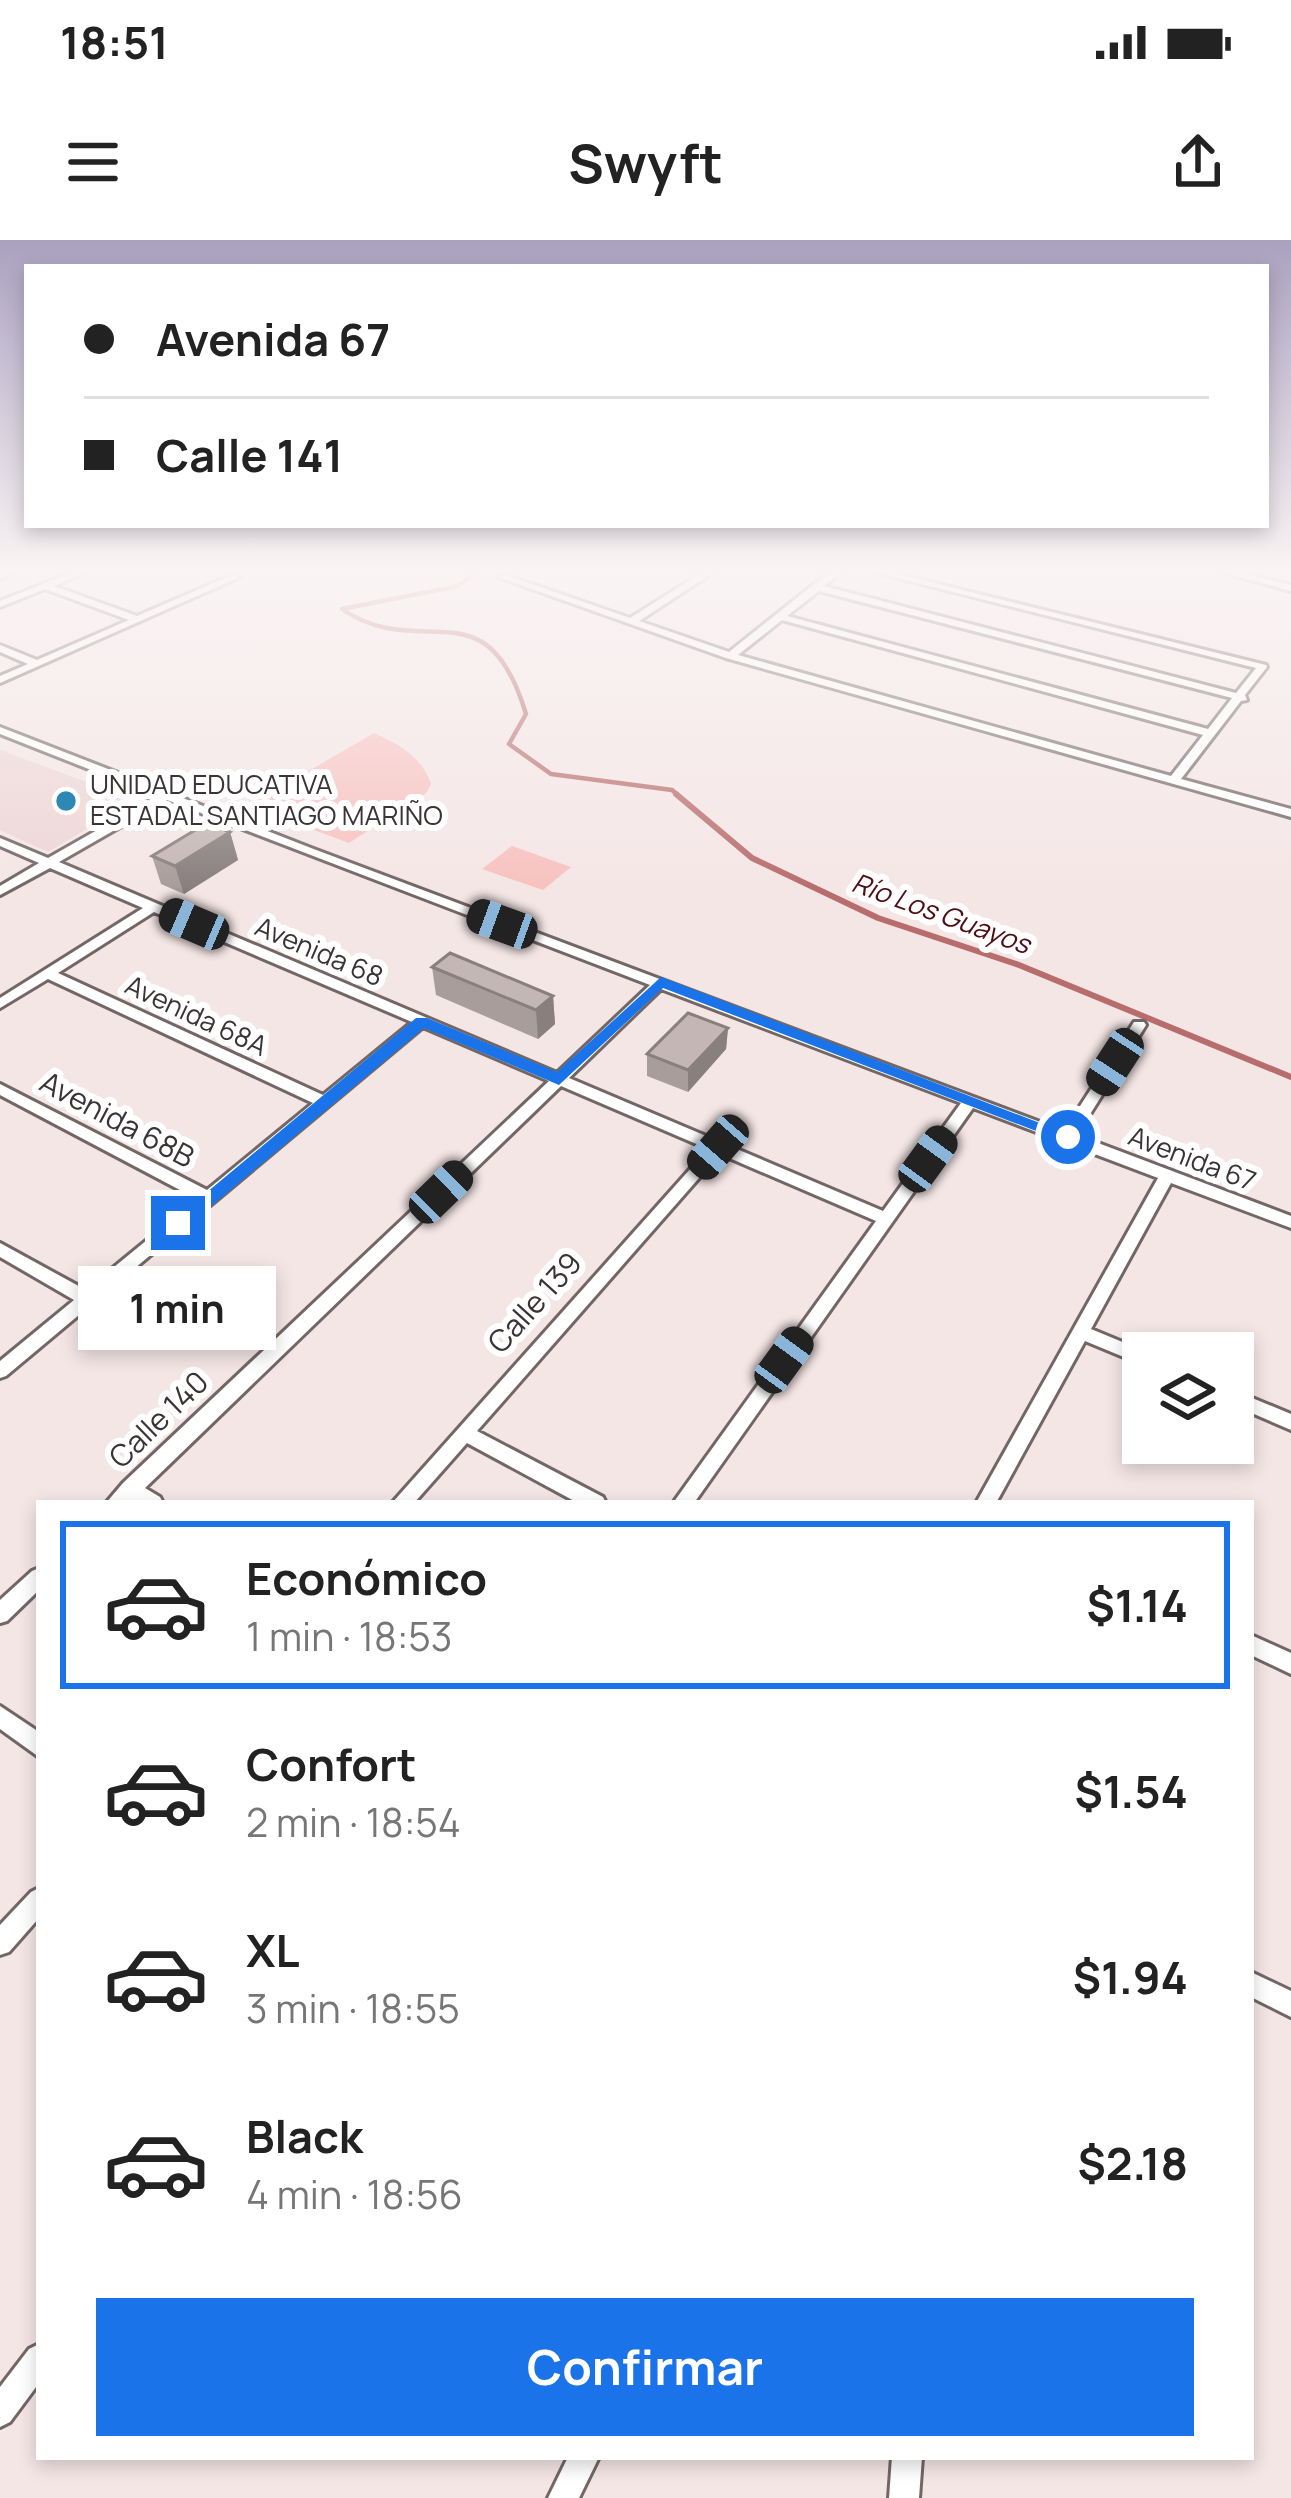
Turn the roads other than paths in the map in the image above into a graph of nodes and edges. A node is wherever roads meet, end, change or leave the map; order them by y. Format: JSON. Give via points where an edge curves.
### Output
{"nodes":[{"id":1,"x":807,"y":677,"type":"edge"},
{"id":2,"x":1003,"y":677,"type":"edge"},
{"id":3,"x":1164,"y":677,"type":"edge"},
{"id":4,"x":1258,"y":677,"type":"edge"},
{"id":5,"x":1243,"y":698,"type":"junction"},
{"id":6,"x":0,"y":730,"type":"edge"},
{"id":7,"x":1212,"y":734,"type":"junction"},
{"id":8,"x":1174,"y":780,"type":"junction"},
{"id":9,"x":165,"y":796,"type":"junction"},
{"id":10,"x":1291,"y":813,"type":"edge"},
{"id":11,"x":0,"y":842,"type":"edge"},
{"id":12,"x":49,"y":863,"type":"junction"},
{"id":13,"x":0,"y":891,"type":"edge"},
{"id":14,"x":153,"y":907,"type":"junction"},
{"id":15,"x":48,"y":974,"type":"junction"},
{"id":16,"x":661,"y":982,"type":"junction"},
{"id":17,"x":0,"y":1004,"type":"edge"},
{"id":18,"x":422,"y":1021,"type":"junction"},
{"id":19,"x":1138,"y":1025,"type":"dead end"},
{"id":20,"x":559,"y":1079,"type":"junction"},
{"id":21,"x":0,"y":1089,"type":"edge"},
{"id":22,"x":971,"y":1100,"type":"junction"},
{"id":23,"x":324,"y":1102,"type":"junction"},
{"id":24,"x":1068,"y":1137,"type":"junction"},
{"id":25,"x":718,"y":1147,"type":"junction"},
{"id":26,"x":1168,"y":1176,"type":"junction"},
{"id":27,"x":209,"y":1198,"type":"junction"},
{"id":28,"x":885,"y":1218,"type":"junction"},
{"id":29,"x":1291,"y":1222,"type":"edge"},
{"id":30,"x":0,"y":1249,"type":"edge"},
{"id":31,"x":87,"y":1299,"type":"junction"},
{"id":32,"x":1081,"y":1331,"type":"junction"},
{"id":33,"x":1122,"y":1349,"type":"edge"},
{"id":34,"x":5,"y":1360,"type":"edge"},
{"id":35,"x":1254,"y":1406,"type":"edge"},
{"id":36,"x":1291,"y":1422,"type":"edge"},
{"id":37,"x":464,"y":1433,"type":"junction"},
{"id":38,"x":123,"y":1496,"type":"edge"},
{"id":39,"x":405,"y":1500,"type":"edge"},
{"id":40,"x":590,"y":1500,"type":"edge"},
{"id":41,"x":684,"y":1500,"type":"edge"},
{"id":42,"x":988,"y":1500,"type":"edge"},
{"id":43,"x":36,"y":1579,"type":"edge"},
{"id":44,"x":0,"y":1614,"type":"edge"},
{"id":45,"x":1254,"y":1646,"type":"edge"},
{"id":46,"x":1291,"y":1664,"type":"edge"},
{"id":47,"x":0,"y":1716,"type":"edge"},
{"id":48,"x":36,"y":1743,"type":"edge"},
{"id":49,"x":36,"y":1903,"type":"edge"},
{"id":50,"x":0,"y":1943,"type":"edge"},
{"id":51,"x":1254,"y":1986,"type":"edge"},
{"id":52,"x":1291,"y":2004,"type":"edge"},
{"id":53,"x":36,"y":2363,"type":"edge"},
{"id":54,"x":0,"y":2412,"type":"edge"},
{"id":55,"x":582,"y":2460,"type":"edge"},
{"id":56,"x":907,"y":2460,"type":"edge"},
{"id":57,"x":563,"y":2498,"type":"edge"},
{"id":58,"x":904,"y":2498,"type":"edge"}],
"edges":[{"from":1,"to":8,"type":"street"},
{"from":2,"to":7,"type":"street"},
{"from":3,"to":5,"type":"street"},
{"from":4,"to":5,"type":"street"},
{"from":5,"to":7,"type":"street"},
{"from":6,"to":9,"type":"street","name":"Avenida 67"},
{"from":7,"to":8,"type":"street"},
{"from":8,"to":10,"type":"street"},
{"from":9,"to":12,"type":"street"},
{"from":9,"to":16,"type":"street","name":"Avenida 67"},
{"from":11,"to":12,"type":"street","name":"Avenida 68"},
{"from":12,"to":13,"type":"street"},
{"from":12,"to":14,"type":"street","name":"Avenida 68"},
{"from":14,"to":15,"type":"street"},
{"from":14,"to":18,"type":"street","name":"Avenida 68"},
{"from":15,"to":17,"type":"street"},
{"from":15,"to":23,"type":"street","name":"Avenida 68A"},
{"from":16,"to":20,"type":"street","name":"Calle 140"},
{"from":16,"to":22,"type":"street","name":"Avenida 67"},
{"from":18,"to":20,"type":"street","name":"Avenida 68"},
{"from":18,"to":23,"type":"street"},
{"from":19,"to":24,"type":"street"},
{"from":20,"to":25,"type":"street","name":"Avenida 68"},
{"from":20,"to":38,"type":"street","name":"Calle 140"},
{"from":21,"to":27,"type":"street","name":"Avenida 68B"},
{"from":22,"to":24,"type":"street","name":"Avenida 67"},
{"from":22,"to":28,"type":"street"},
{"from":23,"to":27,"type":"street"},
{"from":24,"to":26,"type":"street","name":"Avenida 67"},
{"from":25,"to":28,"type":"street","name":"Avenida 68"},
{"from":25,"to":37,"type":"street","name":"Calle 139"},
{"from":26,"to":29,"type":"street","name":"Avenida 67"},
{"from":26,"to":32,"type":"street"},
{"from":27,"to":31,"type":"street"},
{"from":28,"to":41,"type":"street"},
{"from":30,"to":31,"type":"street"},
{"from":31,"to":34,"type":"street"},
{"from":32,"to":33,"type":"street"},
{"from":32,"to":42,"type":"street"},
{"from":35,"to":36,"type":"street"},
{"from":37,"to":39,"type":"street","name":"Calle 139"},
{"from":37,"to":40,"type":"street"},
{"from":43,"to":44,"type":"street"},
{"from":45,"to":46,"type":"street"},
{"from":47,"to":48,"type":"street"},
{"from":49,"to":50,"type":"street"},
{"from":51,"to":52,"type":"street"},
{"from":53,"to":54,"type":"street"},
{"from":55,"to":57,"type":"street"},
{"from":56,"to":58,"type":"street"}]}
